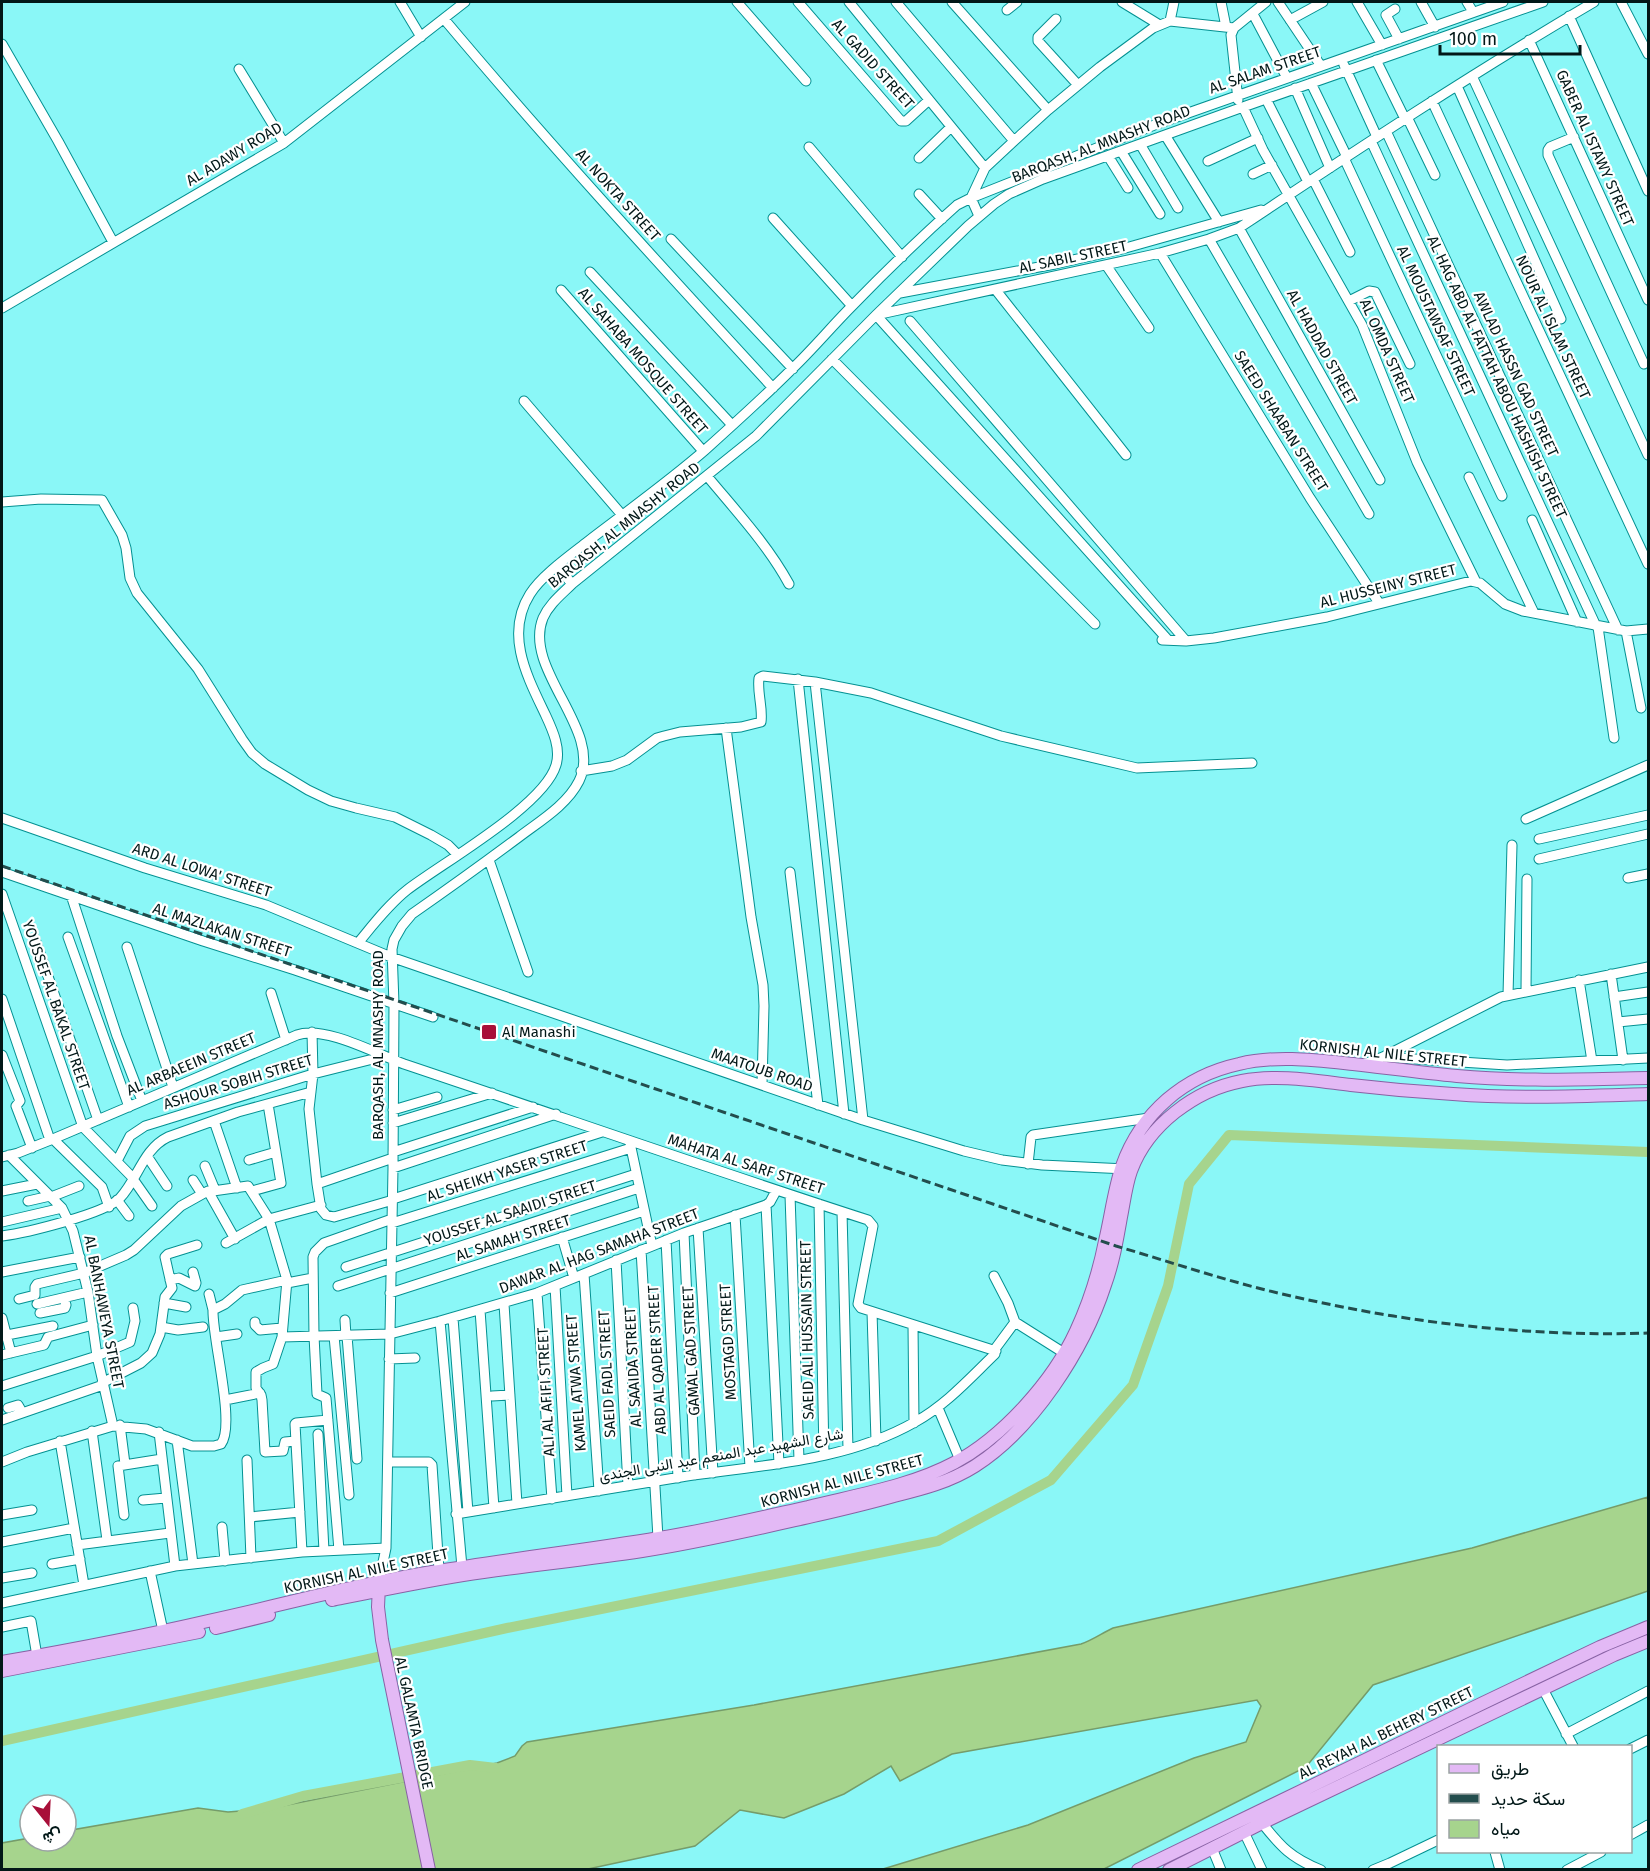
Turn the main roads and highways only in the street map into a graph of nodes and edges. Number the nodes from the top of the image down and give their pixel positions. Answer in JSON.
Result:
{"nodes":[{"id":1,"x":1648,"y":1078,"type":"edge"},
{"id":2,"x":1648,"y":1094,"type":"edge"},
{"id":3,"x":1126,"y":1169,"type":"junction"},
{"id":4,"x":1100,"y":1283,"type":"junction"},
{"id":5,"x":934,"y":1479,"type":"junction"},
{"id":6,"x":642,"y":1546,"type":"junction"},
{"id":7,"x":510,"y":1564,"type":"junction"},
{"id":8,"x":379,"y":1586,"type":"junction"},
{"id":9,"x":1648,"y":1627,"type":"edge"},
{"id":10,"x":1648,"y":1641,"type":"edge"},
{"id":11,"x":2,"y":1662,"type":"edge"},
{"id":12,"x":2,"y":1671,"type":"edge"},
{"id":13,"x":1190,"y":1865,"type":"edge"},
{"id":14,"x":429,"y":1869,"type":"edge"},
{"id":15,"x":1138,"y":1869,"type":"edge"},
{"id":16,"x":1169,"y":1869,"type":"edge"}],
"edges":[{"from":1,"to":3,"type":"main road","name":"KORNISH AL NILE STREET"},
{"from":2,"to":3,"type":"main road","name":"KORNISH AL NILE STREET"},
{"from":3,"to":4,"type":"main road","name":"KORNISH AL NILE STREET"},
{"from":4,"to":5,"type":"main road","name":"KORNISH AL NILE STREET"},
{"from":4,"to":5,"type":"main road","name":"KORNISH AL NILE STREET"},
{"from":5,"to":6,"type":"main road","name":"KORNISH AL NILE STREET"},
{"from":5,"to":6,"type":"main road","name":"KORNISH AL NILE STREET"},
{"from":6,"to":7,"type":"main road","name":"KORNISH AL NILE STREET"},
{"from":7,"to":8,"type":"main road","name":"KORNISH AL NILE STREET"},
{"from":7,"to":8,"type":"main road","name":"KORNISH AL NILE STREET"},
{"from":8,"to":11,"type":"main road","name":"KORNISH AL NILE STREET"},
{"from":8,"to":12,"type":"main road","name":"KORNISH AL NILE STREET"},
{"from":8,"to":14,"type":"main road","name":"AL GALAMTA BRIDGE"},
{"from":9,"to":15,"type":"main road","name":"AL REYAH AL BEHERY STREET"},
{"from":10,"to":13,"type":"main road","name":"AL REYAH AL BEHERY STREET"},
{"from":13,"to":16,"type":"main road","name":"AL REYAH AL BEHERY STREET"}]}
